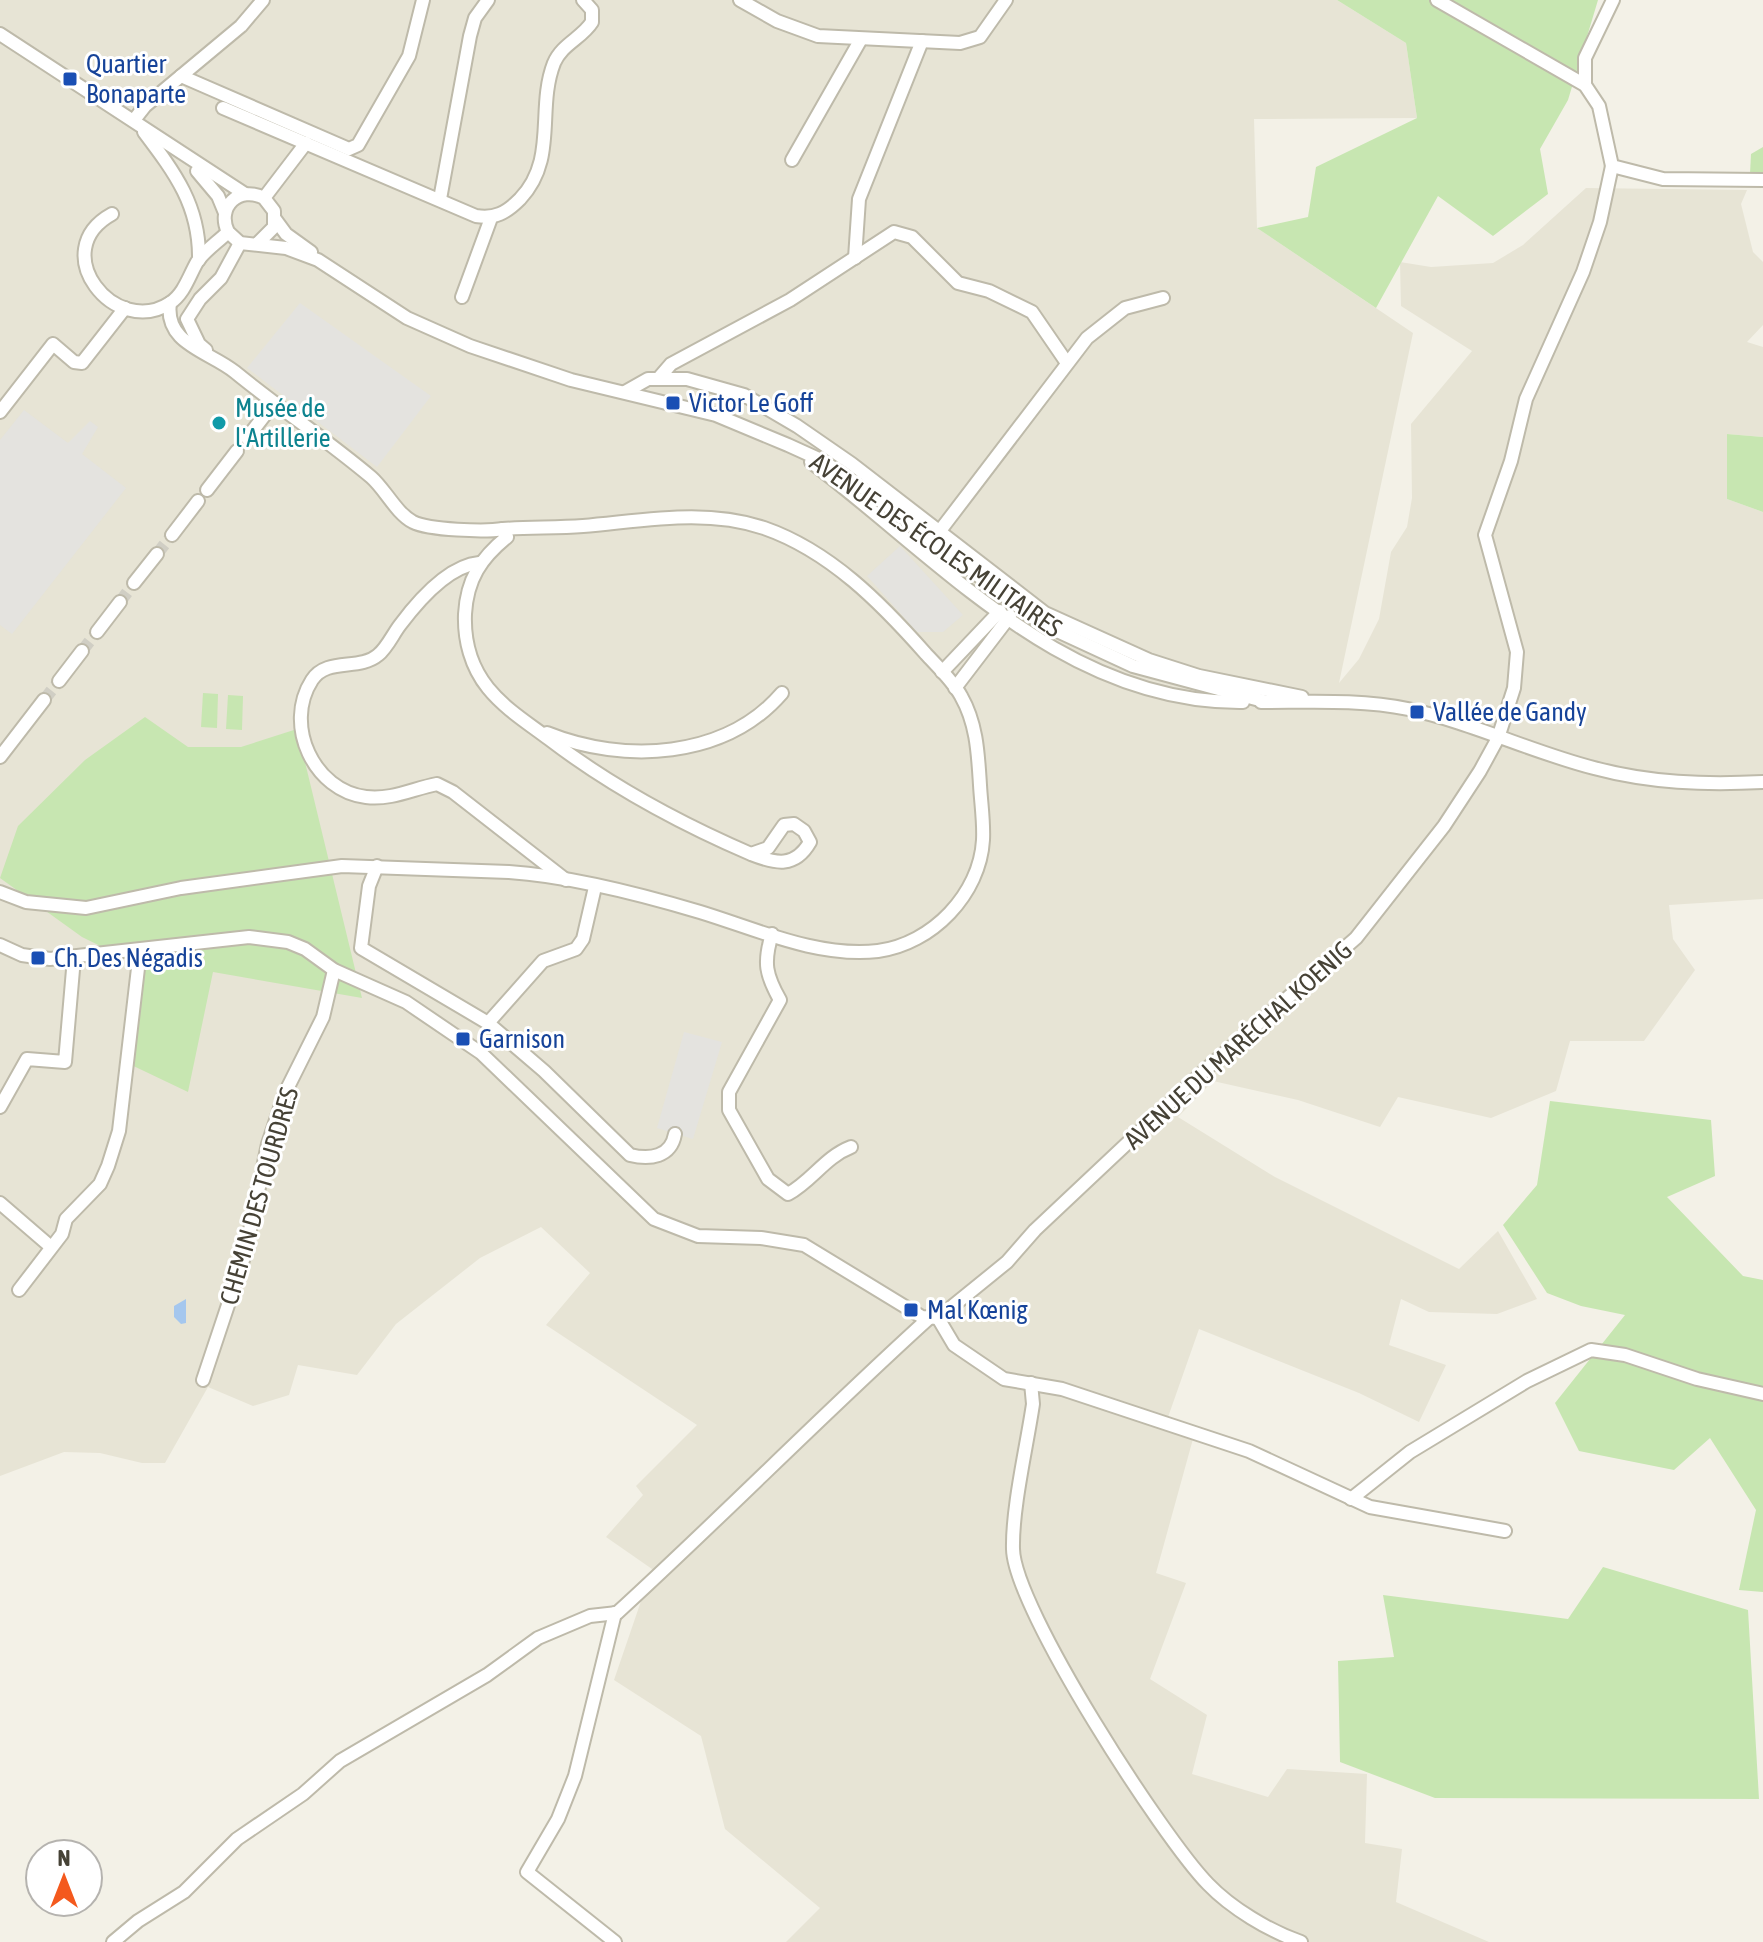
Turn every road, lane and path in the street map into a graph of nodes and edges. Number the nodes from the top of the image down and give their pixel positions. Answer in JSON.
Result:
{"nodes":[{"id":1,"x":263,"y":0,"type":"edge"},
{"id":2,"x":423,"y":0,"type":"edge"},
{"id":3,"x":488,"y":0,"type":"edge"},
{"id":4,"x":583,"y":0,"type":"edge"},
{"id":5,"x":740,"y":0,"type":"edge"},
{"id":6,"x":1006,"y":0,"type":"edge"},
{"id":7,"x":1437,"y":0,"type":"edge"},
{"id":8,"x":1613,"y":0,"type":"edge"},
{"id":9,"x":0,"y":34,"type":"edge"},
{"id":10,"x":861,"y":39,"type":"junction"},
{"id":11,"x":922,"y":41,"type":"junction"},
{"id":12,"x":181,"y":76,"type":"junction"},
{"id":13,"x":1585,"y":85,"type":"junction"},
{"id":14,"x":223,"y":108,"type":"dead end"},
{"id":15,"x":134,"y":120,"type":"junction"},
{"id":16,"x":306,"y":143,"type":"junction"},
{"id":17,"x":175,"y":149,"type":"junction"},
{"id":18,"x":792,"y":160,"type":"dead end"},
{"id":19,"x":1612,"y":166,"type":"junction"},
{"id":20,"x":1763,"y":180,"type":"edge"},
{"id":21,"x":245,"y":194,"type":"junction"},
{"id":22,"x":264,"y":198,"type":"junction"},
{"id":23,"x":440,"y":199,"type":"junction"},
{"id":24,"x":225,"y":213,"type":"junction"},
{"id":25,"x":112,"y":214,"type":"dead end"},
{"id":26,"x":491,"y":218,"type":"junction"},
{"id":27,"x":275,"y":219,"type":"junction"},
{"id":28,"x":228,"y":232,"type":"junction"},
{"id":29,"x":240,"y":243,"type":"junction"},
{"id":30,"x":257,"y":244,"type":"junction"},
{"id":31,"x":855,"y":258,"type":"junction"},
{"id":32,"x":318,"y":260,"type":"junction"},
{"id":33,"x":196,"y":264,"type":"junction"},
{"id":34,"x":216,"y":284,"type":"junction"},
{"id":35,"x":462,"y":297,"type":"dead end"},
{"id":36,"x":1163,"y":298,"type":"dead end"},
{"id":37,"x":170,"y":303,"type":"junction"},
{"id":38,"x":125,"y":308,"type":"junction"},
{"id":39,"x":222,"y":361,"type":"junction"},
{"id":40,"x":1067,"y":363,"type":"junction"},
{"id":41,"x":658,"y":379,"type":"junction"},
{"id":42,"x":625,"y":392,"type":"junction"},
{"id":43,"x":274,"y":403,"type":"junction"},
{"id":44,"x":0,"y":412,"type":"edge"},
{"id":45,"x":247,"y":438,"type":"dead end"},
{"id":46,"x":788,"y":445,"type":"junction"},
{"id":47,"x":237,"y":451,"type":"dead end"},
{"id":48,"x":207,"y":490,"type":"dead end"},
{"id":49,"x":198,"y":501,"type":"dead end"},
{"id":50,"x":503,"y":529,"type":"junction"},
{"id":51,"x":939,"y":532,"type":"junction"},
{"id":52,"x":172,"y":535,"type":"tunnel mouth"},
{"id":53,"x":157,"y":554,"type":"tunnel mouth"},
{"id":54,"x":479,"y":563,"type":"junction"},
{"id":55,"x":134,"y":583,"type":"tunnel mouth"},
{"id":56,"x":120,"y":602,"type":"tunnel mouth"},
{"id":57,"x":1014,"y":605,"type":"junction"},
{"id":58,"x":995,"y":613,"type":"junction"},
{"id":59,"x":1008,"y":621,"type":"junction"},
{"id":60,"x":97,"y":632,"type":"tunnel mouth"},
{"id":61,"x":82,"y":651,"type":"tunnel mouth"},
{"id":62,"x":942,"y":672,"type":"junction"},
{"id":63,"x":59,"y":681,"type":"tunnel mouth"},
{"id":64,"x":955,"y":688,"type":"junction"},
{"id":65,"x":782,"y":693,"type":"dead end"},
{"id":66,"x":44,"y":700,"type":"tunnel mouth"},
{"id":67,"x":1267,"y":702,"type":"junction"},
{"id":68,"x":1324,"y":703,"type":"junction"},
{"id":69,"x":533,"y":727,"type":"junction"},
{"id":70,"x":1498,"y":738,"type":"junction"},
{"id":71,"x":0,"y":757,"type":"edge"},
{"id":72,"x":1763,"y":782,"type":"edge"},
{"id":73,"x":751,"y":854,"type":"dead end"},
{"id":74,"x":377,"y":866,"type":"junction"},
{"id":75,"x":566,"y":880,"type":"junction"},
{"id":76,"x":595,"y":887,"type":"junction"},
{"id":77,"x":0,"y":892,"type":"edge"},
{"id":78,"x":772,"y":934,"type":"junction"},
{"id":79,"x":0,"y":945,"type":"edge"},
{"id":80,"x":140,"y":951,"type":"junction"},
{"id":81,"x":74,"y":958,"type":"junction"},
{"id":82,"x":334,"y":970,"type":"junction"},
{"id":83,"x":488,"y":1023,"type":"junction"},
{"id":84,"x":0,"y":1107,"type":"edge"},
{"id":85,"x":675,"y":1134,"type":"dead end"},
{"id":86,"x":851,"y":1147,"type":"dead end"},
{"id":87,"x":0,"y":1203,"type":"edge"},
{"id":88,"x":51,"y":1247,"type":"junction"},
{"id":89,"x":19,"y":1290,"type":"dead end"},
{"id":90,"x":933,"y":1319,"type":"junction"},
{"id":91,"x":203,"y":1380,"type":"dead end"},
{"id":92,"x":1031,"y":1383,"type":"junction"},
{"id":93,"x":1763,"y":1394,"type":"edge"},
{"id":94,"x":1351,"y":1499,"type":"junction"},
{"id":95,"x":1505,"y":1531,"type":"dead end"},
{"id":96,"x":615,"y":1613,"type":"junction"},
{"id":97,"x":113,"y":1942,"type":"edge"},
{"id":98,"x":615,"y":1942,"type":"edge"},
{"id":99,"x":1301,"y":1942,"type":"edge"}],
"edges":[{"from":1,"to":12,"type":"street"},
{"from":2,"to":12,"type":"street"},
{"from":3,"to":23,"type":"street"},
{"from":4,"to":26,"type":"street"},
{"from":5,"to":10,"type":"street"},
{"from":6,"to":11,"type":"street"},
{"from":7,"to":13,"type":"street"},
{"from":8,"to":13,"type":"street"},
{"from":9,"to":15,"type":"street"},
{"from":10,"to":11,"type":"street"},
{"from":10,"to":18,"type":"street"},
{"from":11,"to":31,"type":"street"},
{"from":12,"to":15,"type":"street"},
{"from":13,"to":19,"type":"street"},
{"from":14,"to":16,"type":"street"},
{"from":15,"to":17,"type":"street"},
{"from":15,"to":33,"type":"street"},
{"from":16,"to":22,"type":"street"},
{"from":16,"to":23,"type":"street"},
{"from":17,"to":21,"type":"street"},
{"from":17,"to":24,"type":"street"},
{"from":19,"to":20,"type":"street"},
{"from":19,"to":70,"type":"street","name":"AVENUE DU MARÉCHAL KOENIG"},
{"from":21,"to":22,"type":"street"},
{"from":21,"to":24,"type":"street"},
{"from":22,"to":27,"type":"street"},
{"from":23,"to":26,"type":"street"},
{"from":24,"to":28,"type":"street"},
{"from":25,"to":38,"type":"street"},
{"from":26,"to":35,"type":"street"},
{"from":27,"to":30,"type":"street"},
{"from":27,"to":32,"type":"street","name":"AVENUE DES ÉCOLES MILITAIRES"},
{"from":28,"to":29,"type":"street"},
{"from":28,"to":33,"type":"street"},
{"from":29,"to":30,"type":"street"},
{"from":29,"to":34,"type":"street"},
{"from":30,"to":32,"type":"street","name":"AVENUE DES ÉCOLES MILITAIRES"},
{"from":31,"to":40,"type":"street"},
{"from":31,"to":41,"type":"street"},
{"from":32,"to":42,"type":"street","name":"AVENUE DES ÉCOLES MILITAIRES"},
{"from":33,"to":34,"type":"street"},
{"from":33,"to":37,"type":"street"},
{"from":34,"to":39,"type":"street"},
{"from":36,"to":40,"type":"street"},
{"from":37,"to":38,"type":"street"},
{"from":37,"to":39,"type":"street"},
{"from":38,"to":44,"type":"street"},
{"from":39,"to":43,"type":"street"},
{"from":40,"to":51,"type":"street"},
{"from":41,"to":42,"type":"street"},
{"from":41,"to":51,"type":"street"},
{"from":42,"to":46,"type":"street","name":"AVENUE DES ÉCOLES MILITAIRES"},
{"from":43,"to":45,"type":"street"},
{"from":43,"to":50,"type":"street"},
{"from":46,"to":57,"type":"street","name":"AVENUE DES ÉCOLES MILITAIRES"},
{"from":46,"to":58,"type":"street","name":"AVENUE DES ÉCOLES MILITAIRES"},
{"from":47,"to":48,"type":"street"},
{"from":49,"to":52,"type":"street"},
{"from":50,"to":54,"type":"street"},
{"from":50,"to":62,"type":"street"},
{"from":51,"to":68,"type":"street"},
{"from":53,"to":55,"type":"street"},
{"from":54,"to":69,"type":"street"},
{"from":54,"to":75,"type":"street"},
{"from":56,"to":60,"type":"street"},
{"from":57,"to":58,"type":"street"},
{"from":57,"to":59,"type":"street"},
{"from":57,"to":67,"type":"street","name":"AVENUE DES ÉCOLES MILITAIRES"},
{"from":58,"to":59,"type":"street","name":"AVENUE DES ÉCOLES MILITAIRES"},
{"from":58,"to":62,"type":"street"},
{"from":59,"to":64,"type":"street"},
{"from":59,"to":67,"type":"street","name":"AVENUE DES ÉCOLES MILITAIRES"},
{"from":61,"to":63,"type":"street"},
{"from":62,"to":64,"type":"street"},
{"from":64,"to":78,"type":"street"},
{"from":65,"to":69,"type":"street"},
{"from":66,"to":71,"type":"street"},
{"from":67,"to":68,"type":"street","name":"AVENUE DES ÉCOLES MILITAIRES"},
{"from":68,"to":70,"type":"street","name":"AVENUE DES ÉCOLES MILITAIRES"},
{"from":69,"to":73,"type":"street"},
{"from":70,"to":72,"type":"street","name":"AVENUE DES ÉCOLES MILITAIRES"},
{"from":70,"to":90,"type":"street","name":"AVENUE DU MARÉCHAL KOENIG"},
{"from":74,"to":75,"type":"street"},
{"from":74,"to":77,"type":"street"},
{"from":74,"to":83,"type":"street"},
{"from":75,"to":76,"type":"street"},
{"from":76,"to":78,"type":"street"},
{"from":76,"to":83,"type":"street"},
{"from":78,"to":86,"type":"street"},
{"from":79,"to":81,"type":"street"},
{"from":80,"to":81,"type":"street"},
{"from":80,"to":82,"type":"street"},
{"from":80,"to":88,"type":"street"},
{"from":81,"to":84,"type":"street"},
{"from":82,"to":90,"type":"street"},
{"from":82,"to":91,"type":"street","name":"CHEMIN DES TOURDRES"},
{"from":83,"to":85,"type":"street"},
{"from":87,"to":88,"type":"street"},
{"from":88,"to":89,"type":"street"},
{"from":90,"to":92,"type":"street"},
{"from":90,"to":96,"type":"street","name":"AVENUE DU MARÉCHAL KOENIG"},
{"from":92,"to":94,"type":"street"},
{"from":92,"to":99,"type":"street"},
{"from":93,"to":94,"type":"street"},
{"from":94,"to":95,"type":"street"},
{"from":96,"to":97,"type":"street"},
{"from":96,"to":98,"type":"street"}]}
